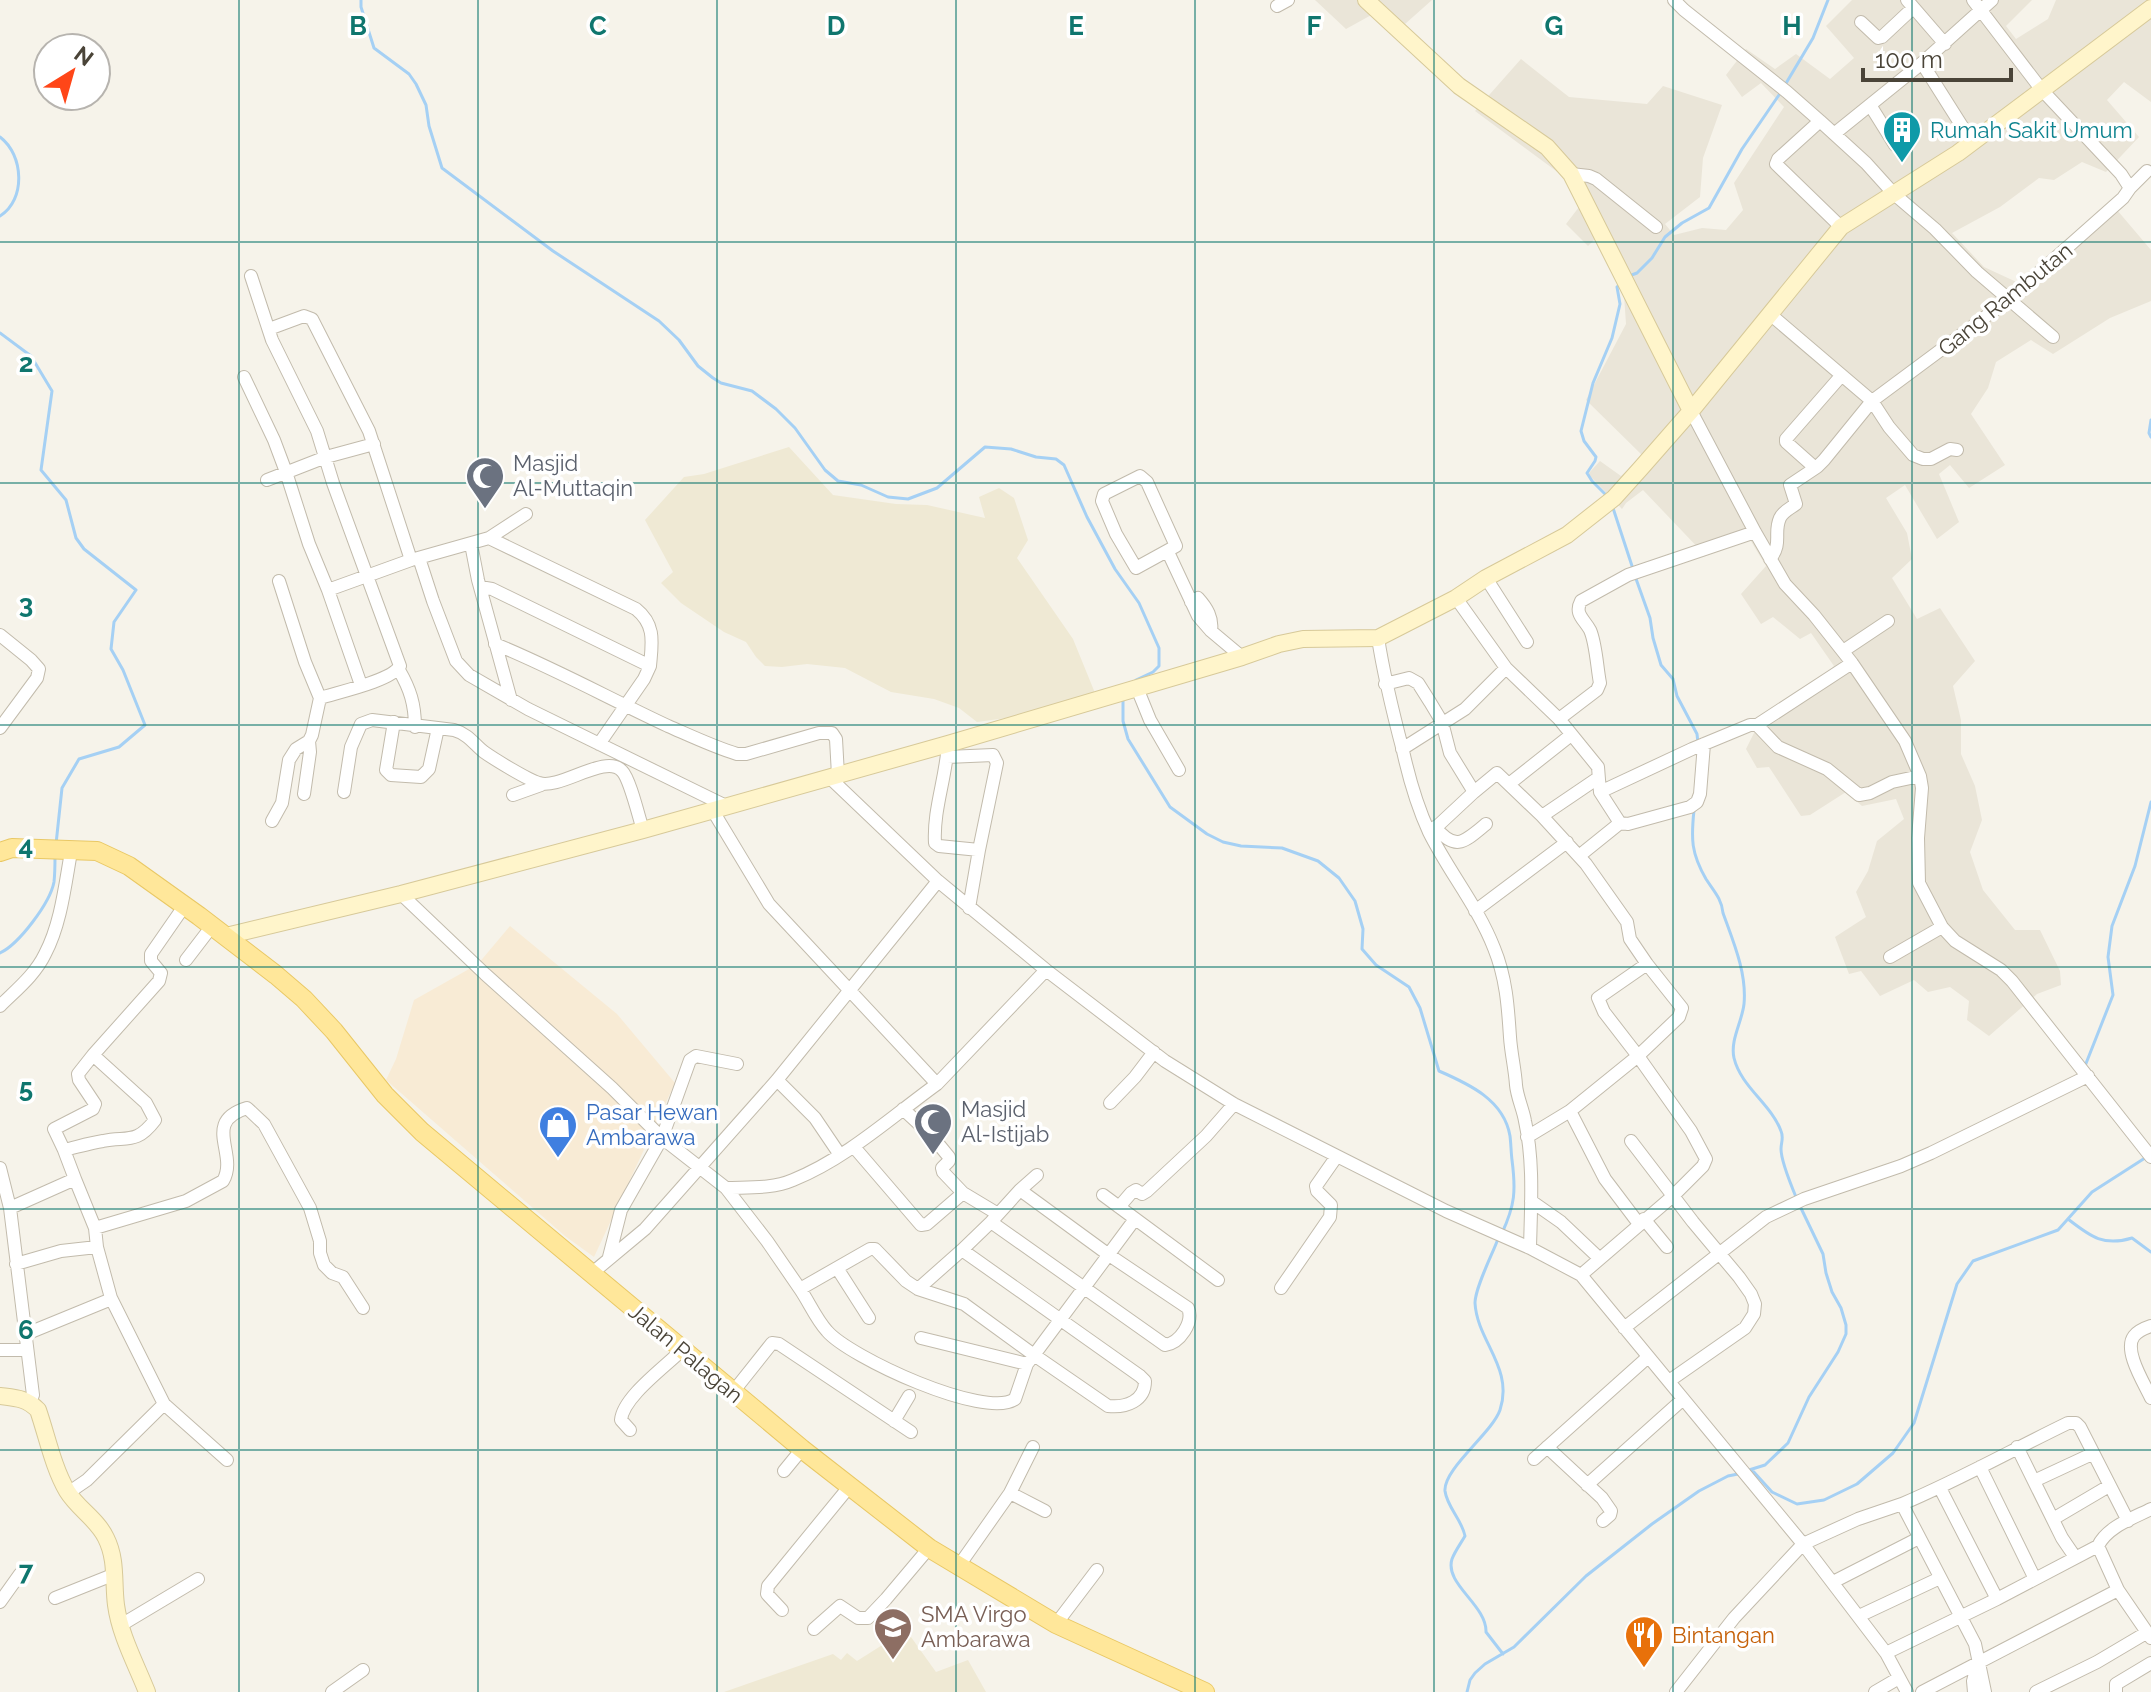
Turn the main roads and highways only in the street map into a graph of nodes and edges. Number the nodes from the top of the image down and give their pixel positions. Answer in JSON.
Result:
{"nodes":[{"id":1,"x":0,"y":852,"type":"edge"},
{"id":2,"x":1205,"y":1692,"type":"edge"}],
"edges":[{"from":1,"to":2,"type":"main road","name":"Jalan Palagan"}]}
